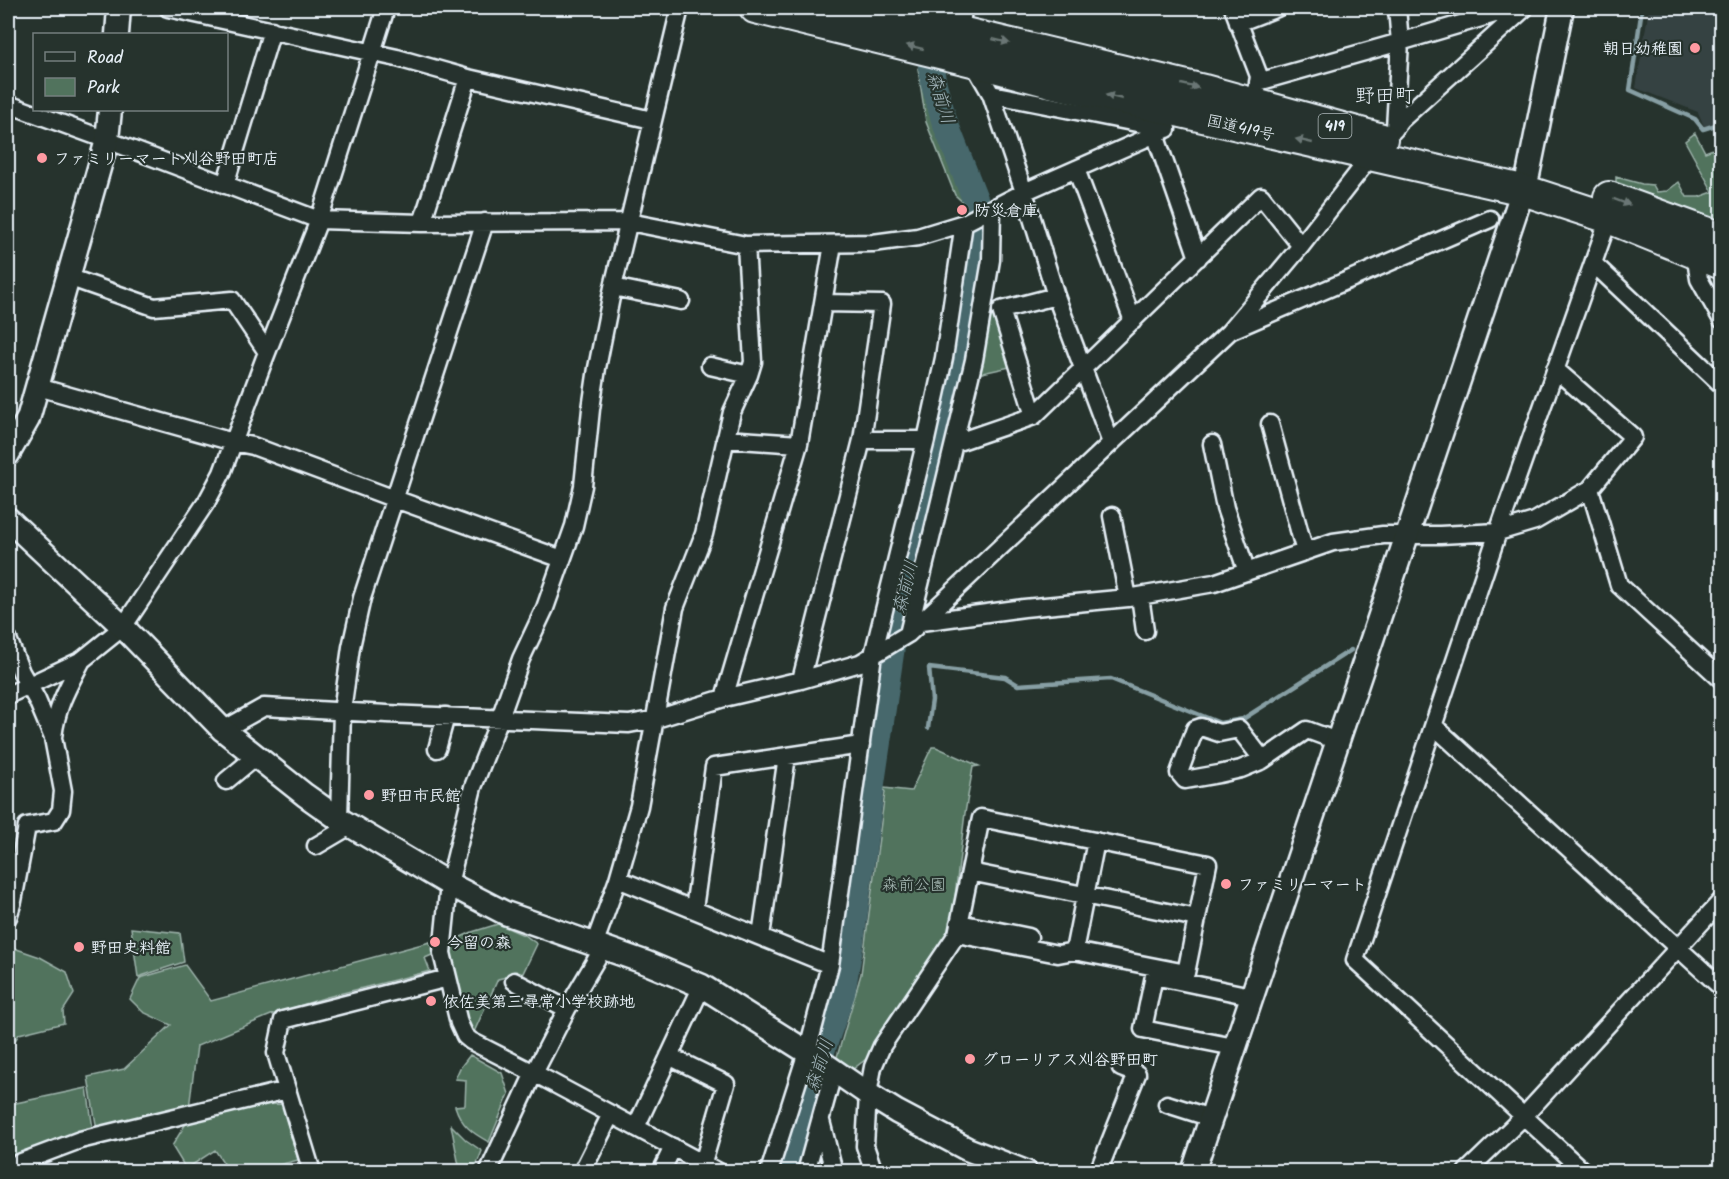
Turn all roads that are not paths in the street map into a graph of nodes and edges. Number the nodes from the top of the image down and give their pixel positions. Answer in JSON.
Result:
{"nodes":[{"id":1,"x":119,"y":8,"type":"edge"},
{"id":2,"x":168,"y":8,"type":"edge"},
{"id":3,"x":386,"y":8,"type":"edge"},
{"id":4,"x":680,"y":8,"type":"edge"},
{"id":5,"x":755,"y":8,"type":"edge"},
{"id":6,"x":847,"y":8,"type":"edge"},
{"id":7,"x":1277,"y":8,"type":"edge"},
{"id":8,"x":1397,"y":8,"type":"edge"},
{"id":9,"x":1515,"y":8,"type":"edge"},
{"id":10,"x":1525,"y":8,"type":"edge"},
{"id":11,"x":1562,"y":8,"type":"edge"},
{"id":12,"x":1236,"y":15,"type":"edge"},
{"id":13,"x":272,"y":30,"type":"junction"},
{"id":14,"x":117,"y":33,"type":"edge"},
{"id":15,"x":952,"y":33,"type":"edge"},
{"id":16,"x":1400,"y":42,"type":"junction"},
{"id":17,"x":371,"y":53,"type":"junction"},
{"id":18,"x":468,"y":78,"type":"junction"},
{"id":19,"x":1256,"y":93,"type":"junction"},
{"id":20,"x":991,"y":94,"type":"junction"},
{"id":21,"x":8,"y":104,"type":"edge"},
{"id":22,"x":110,"y":111,"type":"edge"},
{"id":23,"x":652,"y":120,"type":"junction"},
{"id":24,"x":1155,"y":134,"type":"junction"},
{"id":25,"x":107,"y":140,"type":"junction"},
{"id":26,"x":1384,"y":141,"type":"junction"},
{"id":27,"x":1076,"y":169,"type":"junction"},
{"id":28,"x":1526,"y":183,"type":"junction"},
{"id":29,"x":225,"y":184,"type":"junction"},
{"id":30,"x":1024,"y":192,"type":"junction"},
{"id":31,"x":992,"y":208,"type":"junction"},
{"id":32,"x":1610,"y":218,"type":"junction"},
{"id":33,"x":1490,"y":219,"type":"dead end"},
{"id":34,"x":319,"y":220,"type":"junction"},
{"id":35,"x":485,"y":222,"type":"junction"},
{"id":36,"x":629,"y":222,"type":"junction"},
{"id":37,"x":422,"y":223,"type":"junction"},
{"id":38,"x":964,"y":223,"type":"junction"},
{"id":39,"x":1722,"y":238,"type":"edge"},
{"id":40,"x":833,"y":244,"type":"junction"},
{"id":41,"x":746,"y":245,"type":"junction"},
{"id":42,"x":1301,"y":246,"type":"junction"},
{"id":43,"x":1198,"y":258,"type":"junction"},
{"id":44,"x":1708,"y":259,"type":"edge"},
{"id":45,"x":1594,"y":264,"type":"junction"},
{"id":46,"x":68,"y":277,"type":"junction"},
{"id":47,"x":613,"y":287,"type":"junction"},
{"id":48,"x":1056,"y":296,"type":"junction"},
{"id":49,"x":681,"y":301,"type":"dead end"},
{"id":50,"x":823,"y":303,"type":"junction"},
{"id":51,"x":1722,"y":320,"type":"edge"},
{"id":52,"x":1133,"y":321,"type":"junction"},
{"id":53,"x":1229,"y":332,"type":"junction"},
{"id":54,"x":267,"y":352,"type":"junction"},
{"id":55,"x":710,"y":366,"type":"dead end"},
{"id":56,"x":1555,"y":369,"type":"junction"},
{"id":57,"x":1083,"y":370,"type":"junction"},
{"id":58,"x":749,"y":375,"type":"junction"},
{"id":59,"x":1722,"y":384,"type":"edge"},
{"id":60,"x":38,"y":387,"type":"junction"},
{"id":61,"x":1034,"y":416,"type":"junction"},
{"id":62,"x":1270,"y":424,"type":"dead end"},
{"id":63,"x":725,"y":439,"type":"junction"},
{"id":64,"x":862,"y":440,"type":"junction"},
{"id":65,"x":926,"y":440,"type":"junction"},
{"id":66,"x":234,"y":442,"type":"junction"},
{"id":67,"x":955,"y":442,"type":"junction"},
{"id":68,"x":1111,"y":443,"type":"junction"},
{"id":69,"x":800,"y":444,"type":"junction"},
{"id":70,"x":1212,"y":444,"type":"dead end"},
{"id":71,"x":10,"y":445,"type":"edge"},
{"id":72,"x":1590,"y":489,"type":"junction"},
{"id":73,"x":395,"y":499,"type":"junction"},
{"id":74,"x":1112,"y":516,"type":"dead end"},
{"id":75,"x":8,"y":519,"type":"edge"},
{"id":76,"x":1498,"y":532,"type":"junction"},
{"id":77,"x":1407,"y":535,"type":"junction"},
{"id":78,"x":1305,"y":552,"type":"junction"},
{"id":79,"x":562,"y":559,"type":"junction"},
{"id":80,"x":1247,"y":572,"type":"junction"},
{"id":81,"x":1134,"y":597,"type":"junction"},
{"id":82,"x":921,"y":622,"type":"junction"},
{"id":83,"x":123,"y":627,"type":"junction"},
{"id":84,"x":1144,"y":631,"type":"dead end"},
{"id":85,"x":908,"y":634,"type":"junction"},
{"id":86,"x":8,"y":639,"type":"edge"},
{"id":87,"x":873,"y":655,"type":"junction"},
{"id":88,"x":82,"y":660,"type":"junction"},
{"id":89,"x":1722,"y":680,"type":"edge"},
{"id":90,"x":801,"y":681,"type":"junction"},
{"id":91,"x":28,"y":684,"type":"junction"},
{"id":92,"x":8,"y":694,"type":"edge"},
{"id":93,"x":724,"y":698,"type":"junction"},
{"id":94,"x":342,"y":711,"type":"junction"},
{"id":95,"x":446,"y":716,"type":"junction"},
{"id":96,"x":500,"y":718,"type":"junction"},
{"id":97,"x":656,"y":719,"type":"junction"},
{"id":98,"x":1434,"y":726,"type":"junction"},
{"id":99,"x":223,"y":730,"type":"junction"},
{"id":100,"x":53,"y":738,"type":"junction"},
{"id":101,"x":1337,"y":741,"type":"junction"},
{"id":102,"x":861,"y":745,"type":"junction"},
{"id":103,"x":437,"y":749,"type":"dead end"},
{"id":104,"x":787,"y":756,"type":"junction"},
{"id":105,"x":255,"y":757,"type":"junction"},
{"id":106,"x":1263,"y":760,"type":"junction"},
{"id":107,"x":226,"y":782,"type":"dead end"},
{"id":108,"x":345,"y":822,"type":"junction"},
{"id":109,"x":1096,"y":841,"type":"junction"},
{"id":110,"x":315,"y":846,"type":"dead end"},
{"id":111,"x":970,"y":872,"type":"junction"},
{"id":112,"x":618,"y":879,"type":"junction"},
{"id":113,"x":448,"y":884,"type":"junction"},
{"id":114,"x":1085,"y":896,"type":"junction"},
{"id":115,"x":1722,"y":900,"type":"edge"},
{"id":116,"x":694,"y":909,"type":"junction"},
{"id":117,"x":8,"y":917,"type":"edge"},
{"id":118,"x":1197,"y":918,"type":"junction"},
{"id":119,"x":958,"y":929,"type":"junction"},
{"id":120,"x":761,"y":936,"type":"junction"},
{"id":121,"x":598,"y":946,"type":"junction"},
{"id":122,"x":1075,"y":948,"type":"junction"},
{"id":123,"x":1677,"y":948,"type":"junction"},
{"id":124,"x":830,"y":965,"type":"junction"},
{"id":125,"x":448,"y":978,"type":"junction"},
{"id":126,"x":514,"y":981,"type":"dead end"},
{"id":127,"x":702,"y":986,"type":"junction"},
{"id":128,"x":1722,"y":988,"type":"edge"},
{"id":129,"x":1251,"y":996,"type":"junction"},
{"id":130,"x":567,"y":1009,"type":"junction"},
{"id":131,"x":1234,"y":1047,"type":"junction"},
{"id":132,"x":807,"y":1052,"type":"junction"},
{"id":133,"x":669,"y":1056,"type":"junction"},
{"id":134,"x":1121,"y":1068,"type":"dead end"},
{"id":135,"x":834,"y":1070,"type":"junction"},
{"id":136,"x":534,"y":1073,"type":"junction"},
{"id":137,"x":286,"y":1090,"type":"junction"},
{"id":138,"x":868,"y":1094,"type":"junction"},
{"id":139,"x":1167,"y":1104,"type":"dead end"},
{"id":140,"x":611,"y":1114,"type":"junction"},
{"id":141,"x":1524,"y":1116,"type":"junction"},
{"id":142,"x":1211,"y":1118,"type":"junction"},
{"id":143,"x":821,"y":1120,"type":"junction"},
{"id":144,"x":636,"y":1127,"type":"junction"},
{"id":145,"x":673,"y":1147,"type":"junction"},
{"id":146,"x":703,"y":1163,"type":"junction"},
{"id":147,"x":10,"y":1169,"type":"edge"},
{"id":148,"x":312,"y":1172,"type":"edge"},
{"id":149,"x":488,"y":1172,"type":"edge"},
{"id":150,"x":582,"y":1172,"type":"edge"},
{"id":151,"x":661,"y":1172,"type":"edge"},
{"id":152,"x":719,"y":1172,"type":"edge"},
{"id":153,"x":769,"y":1172,"type":"edge"},
{"id":154,"x":806,"y":1172,"type":"edge"},
{"id":155,"x":834,"y":1172,"type":"edge"},
{"id":156,"x":873,"y":1172,"type":"edge"},
{"id":157,"x":1026,"y":1172,"type":"edge"},
{"id":158,"x":1098,"y":1172,"type":"edge"},
{"id":159,"x":1193,"y":1172,"type":"edge"},
{"id":160,"x":1466,"y":1172,"type":"edge"},
{"id":161,"x":1584,"y":1172,"type":"edge"}],
"edges":[{"from":1,"to":14,"type":"street"},
{"from":2,"to":13,"type":"street"},
{"from":3,"to":17,"type":"street"},
{"from":4,"to":23,"type":"street"},
{"from":15,"to":5,"type":"highway","name":"国道419号","number":"419","one_way":true},
{"from":6,"to":15,"type":"highway","name":"国道419号","number":"419"},
{"from":7,"to":12,"type":"street"},
{"from":8,"to":16,"type":"street"},
{"from":9,"to":16,"type":"street"},
{"from":10,"to":26,"type":"street"},
{"from":11,"to":28,"type":"street"},
{"from":12,"to":19,"type":"street"},
{"from":13,"to":17,"type":"street"},
{"from":13,"to":29,"type":"street"},
{"from":15,"to":19,"type":"highway","name":"国道419号","number":"419","one_way":true},
{"from":15,"to":20,"type":"street"},
{"from":26,"to":15,"type":"highway","name":"国道419号","number":"419","one_way":true},
{"from":16,"to":19,"type":"street"},
{"from":16,"to":26,"type":"street"},
{"from":17,"to":18,"type":"street"},
{"from":17,"to":34,"type":"street"},
{"from":18,"to":23,"type":"street"},
{"from":18,"to":37,"type":"street"},
{"from":19,"to":26,"type":"highway","name":"国道419号","number":"419"},
{"from":20,"to":24,"type":"street"},
{"from":20,"to":30,"type":"street"},
{"from":21,"to":25,"type":"street"},
{"from":22,"to":25,"type":"street"},
{"from":23,"to":36,"type":"street"},
{"from":24,"to":27,"type":"street"},
{"from":24,"to":43,"type":"street"},
{"from":25,"to":29,"type":"street"},
{"from":25,"to":46,"type":"street"},
{"from":26,"to":28,"type":"highway","name":"国道419号","number":"419"},
{"from":26,"to":42,"type":"street"},
{"from":27,"to":30,"type":"street"},
{"from":27,"to":52,"type":"street"},
{"from":28,"to":32,"type":"highway","name":"国道419号","number":"419"},
{"from":28,"to":39,"type":"highway","name":"国道419号","number":"419","one_way":true},
{"from":28,"to":77,"type":"street"},
{"from":29,"to":34,"type":"street"},
{"from":30,"to":31,"type":"street"},
{"from":30,"to":48,"type":"street"},
{"from":31,"to":38,"type":"street"},
{"from":31,"to":67,"type":"street"},
{"from":32,"to":44,"type":"highway","name":"国道419号","number":"419"},
{"from":32,"to":45,"type":"street"},
{"from":33,"to":53,"type":"street"},
{"from":34,"to":37,"type":"street"},
{"from":34,"to":54,"type":"street"},
{"from":35,"to":36,"type":"street"},
{"from":35,"to":37,"type":"street"},
{"from":35,"to":73,"type":"street"},
{"from":36,"to":41,"type":"street"},
{"from":36,"to":47,"type":"street"},
{"from":38,"to":40,"type":"street"},
{"from":38,"to":65,"type":"street"},
{"from":40,"to":41,"type":"street"},
{"from":40,"to":50,"type":"street"},
{"from":41,"to":58,"type":"street"},
{"from":42,"to":43,"type":"street"},
{"from":42,"to":53,"type":"street"},
{"from":43,"to":52,"type":"street"},
{"from":44,"to":51,"type":"street"},
{"from":45,"to":56,"type":"street"},
{"from":45,"to":59,"type":"street"},
{"from":46,"to":54,"type":"street"},
{"from":46,"to":60,"type":"street"},
{"from":47,"to":49,"type":"street"},
{"from":47,"to":79,"type":"street"},
{"from":48,"to":57,"type":"street"},
{"from":48,"to":61,"type":"street"},
{"from":50,"to":64,"type":"street"},
{"from":50,"to":69,"type":"street"},
{"from":52,"to":57,"type":"street"},
{"from":53,"to":68,"type":"street"},
{"from":54,"to":66,"type":"street"},
{"from":55,"to":58,"type":"street"},
{"from":56,"to":72,"type":"street"},
{"from":56,"to":76,"type":"street"},
{"from":57,"to":61,"type":"street"},
{"from":57,"to":68,"type":"street"},
{"from":58,"to":63,"type":"street"},
{"from":60,"to":66,"type":"street"},
{"from":60,"to":71,"type":"street"},
{"from":61,"to":67,"type":"street"},
{"from":62,"to":78,"type":"street"},
{"from":63,"to":69,"type":"street"},
{"from":63,"to":97,"type":"street"},
{"from":64,"to":65,"type":"street"},
{"from":64,"to":90,"type":"street"},
{"from":65,"to":87,"type":"street"},
{"from":66,"to":73,"type":"street"},
{"from":66,"to":83,"type":"street"},
{"from":67,"to":85,"type":"street"},
{"from":68,"to":82,"type":"street"},
{"from":69,"to":93,"type":"street"},
{"from":70,"to":80,"type":"street"},
{"from":72,"to":76,"type":"street"},
{"from":72,"to":89,"type":"street"},
{"from":73,"to":79,"type":"street"},
{"from":73,"to":94,"type":"street"},
{"from":74,"to":81,"type":"street"},
{"from":75,"to":83,"type":"street"},
{"from":76,"to":77,"type":"street"},
{"from":76,"to":98,"type":"street"},
{"from":77,"to":78,"type":"street"},
{"from":77,"to":101,"type":"street"},
{"from":78,"to":80,"type":"street"},
{"from":79,"to":96,"type":"street"},
{"from":80,"to":81,"type":"street"},
{"from":81,"to":82,"type":"street"},
{"from":81,"to":84,"type":"street"},
{"from":82,"to":85,"type":"street"},
{"from":83,"to":88,"type":"street"},
{"from":83,"to":99,"type":"street"},
{"from":85,"to":87,"type":"street"},
{"from":86,"to":91,"type":"street"},
{"from":87,"to":90,"type":"street"},
{"from":87,"to":102,"type":"street"},
{"from":88,"to":91,"type":"street"},
{"from":88,"to":100,"type":"street"},
{"from":90,"to":93,"type":"street"},
{"from":91,"to":92,"type":"street"},
{"from":91,"to":100,"type":"street"},
{"from":93,"to":97,"type":"street"},
{"from":94,"to":95,"type":"street"},
{"from":94,"to":99,"type":"street"},
{"from":94,"to":108,"type":"street"},
{"from":95,"to":96,"type":"street"},
{"from":95,"to":103,"type":"street"},
{"from":96,"to":97,"type":"street"},
{"from":96,"to":113,"type":"street"},
{"from":97,"to":112,"type":"street"},
{"from":98,"to":123,"type":"street"},
{"from":98,"to":141,"type":"street"},
{"from":99,"to":105,"type":"street"},
{"from":100,"to":117,"type":"street"},
{"from":101,"to":106,"type":"street"},
{"from":101,"to":129,"type":"street"},
{"from":102,"to":104,"type":"street"},
{"from":102,"to":124,"type":"street"},
{"from":104,"to":116,"type":"street"},
{"from":104,"to":120,"type":"street"},
{"from":105,"to":107,"type":"street"},
{"from":105,"to":108,"type":"street"},
{"from":106,"to":106,"type":"street"},
{"from":108,"to":110,"type":"street"},
{"from":108,"to":113,"type":"street"},
{"from":109,"to":111,"type":"street"},
{"from":109,"to":114,"type":"street"},
{"from":109,"to":118,"type":"street"},
{"from":111,"to":114,"type":"street"},
{"from":111,"to":119,"type":"street"},
{"from":112,"to":116,"type":"street"},
{"from":112,"to":121,"type":"street"},
{"from":113,"to":121,"type":"street"},
{"from":113,"to":125,"type":"street"},
{"from":114,"to":118,"type":"street"},
{"from":114,"to":122,"type":"street"},
{"from":115,"to":123,"type":"street"},
{"from":116,"to":120,"type":"street"},
{"from":118,"to":122,"type":"street"},
{"from":119,"to":122,"type":"street"},
{"from":119,"to":138,"type":"street"},
{"from":120,"to":124,"type":"street"},
{"from":121,"to":127,"type":"street"},
{"from":121,"to":130,"type":"street"},
{"from":123,"to":128,"type":"street"},
{"from":123,"to":141,"type":"street"},
{"from":124,"to":132,"type":"street"},
{"from":125,"to":136,"type":"street"},
{"from":125,"to":137,"type":"street"},
{"from":126,"to":130,"type":"street"},
{"from":127,"to":132,"type":"street"},
{"from":127,"to":133,"type":"street"},
{"from":129,"to":131,"type":"street"},
{"from":129,"to":131,"type":"street"},
{"from":130,"to":136,"type":"street"},
{"from":131,"to":142,"type":"street"},
{"from":132,"to":135,"type":"street"},
{"from":132,"to":153,"type":"street"},
{"from":133,"to":144,"type":"street"},
{"from":133,"to":146,"type":"street"},
{"from":134,"to":158,"type":"street"},
{"from":135,"to":138,"type":"street"},
{"from":135,"to":143,"type":"street"},
{"from":136,"to":140,"type":"street"},
{"from":136,"to":149,"type":"street"},
{"from":137,"to":147,"type":"street"},
{"from":137,"to":148,"type":"street"},
{"from":138,"to":156,"type":"street"},
{"from":138,"to":157,"type":"street"},
{"from":139,"to":142,"type":"street"},
{"from":140,"to":144,"type":"street"},
{"from":140,"to":150,"type":"street"},
{"from":141,"to":160,"type":"street"},
{"from":141,"to":161,"type":"street"},
{"from":142,"to":159,"type":"street"},
{"from":143,"to":154,"type":"street"},
{"from":143,"to":155,"type":"street"},
{"from":144,"to":145,"type":"street"},
{"from":145,"to":146,"type":"street"},
{"from":145,"to":151,"type":"street"},
{"from":146,"to":152,"type":"street"}]}
